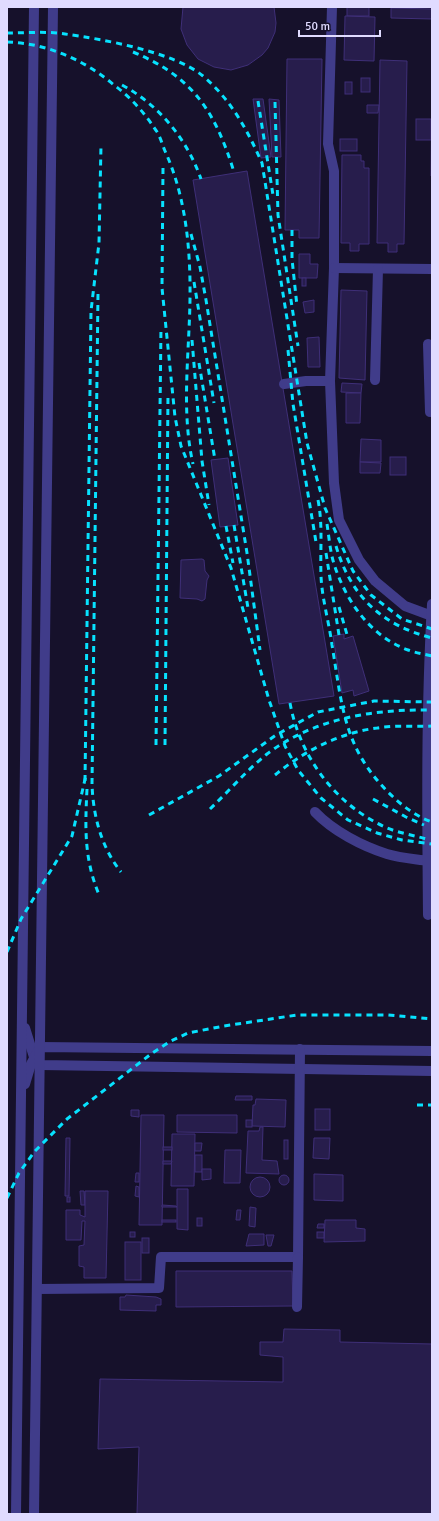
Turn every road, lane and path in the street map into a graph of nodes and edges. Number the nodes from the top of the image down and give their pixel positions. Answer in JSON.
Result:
{"nodes":[{"id":1,"x":34,"y":7,"type":"edge"},
{"id":2,"x":53,"y":7,"type":"edge"},
{"id":3,"x":332,"y":7,"type":"edge"},
{"id":4,"x":334,"y":268,"type":"junction"},
{"id":5,"x":378,"y":269,"type":"junction"},
{"id":6,"x":432,"y":269,"type":"edge"},
{"id":7,"x":428,"y":344,"type":"dead end"},
{"id":8,"x":330,"y":380,"type":"junction"},
{"id":9,"x":374,"y":380,"type":"dead end"},
{"id":10,"x":284,"y":384,"type":"dead end"},
{"id":11,"x":431,"y":386,"type":"edge"},
{"id":12,"x":430,"y":412,"type":"dead end"},
{"id":13,"x":432,"y":604,"type":"edge"},
{"id":14,"x":432,"y":616,"type":"edge"},
{"id":15,"x":429,"y":810,"type":"edge"},
{"id":16,"x":314,"y":812,"type":"dead end"},
{"id":17,"x":428,"y":861,"type":"junction"},
{"id":18,"x":428,"y":915,"type":"dead end"},
{"id":19,"x":22,"y":1010,"type":"junction"},
{"id":20,"x":40,"y":1047,"type":"junction"},
{"id":21,"x":300,"y":1049,"type":"junction"},
{"id":22,"x":432,"y":1051,"type":"edge"},
{"id":23,"x":37,"y":1062,"type":"junction"},
{"id":24,"x":300,"y":1069,"type":"junction"},
{"id":25,"x":432,"y":1071,"type":"edge"},
{"id":26,"x":21,"y":1112,"type":"junction"},
{"id":27,"x":298,"y":1258,"type":"junction"},
{"id":28,"x":37,"y":1289,"type":"junction"},
{"id":29,"x":297,"y":1307,"type":"dead end"},
{"id":30,"x":16,"y":1514,"type":"edge"},
{"id":31,"x":34,"y":1514,"type":"edge"}],
"edges":[{"from":1,"to":19,"type":"lane"},
{"from":2,"to":20,"type":"lane"},
{"from":3,"to":4,"type":"lane"},
{"from":4,"to":5,"type":"lane"},
{"from":4,"to":8,"type":"lane"},
{"from":5,"to":6,"type":"lane"},
{"from":5,"to":9,"type":"lane"},
{"from":7,"to":11,"type":"lane"},
{"from":8,"to":10,"type":"lane"},
{"from":8,"to":14,"type":"lane"},
{"from":11,"to":12,"type":"lane"},
{"from":13,"to":14,"type":"lane"},
{"from":14,"to":15,"type":"lane"},
{"from":15,"to":17,"type":"lane"},
{"from":16,"to":17,"type":"lane"},
{"from":17,"to":18,"type":"lane"},
{"from":19,"to":23,"type":"lane"},
{"from":19,"to":26,"type":"lane"},
{"from":20,"to":21,"type":"lane"},
{"from":20,"to":23,"type":"lane"},
{"from":21,"to":22,"type":"lane"},
{"from":21,"to":24,"type":"lane"},
{"from":23,"to":24,"type":"lane"},
{"from":23,"to":26,"type":"lane"},
{"from":23,"to":28,"type":"lane"},
{"from":24,"to":25,"type":"lane"},
{"from":24,"to":27,"type":"lane"},
{"from":26,"to":30,"type":"lane"},
{"from":27,"to":28,"type":"lane"},
{"from":27,"to":29,"type":"lane"},
{"from":28,"to":31,"type":"lane"}]}
